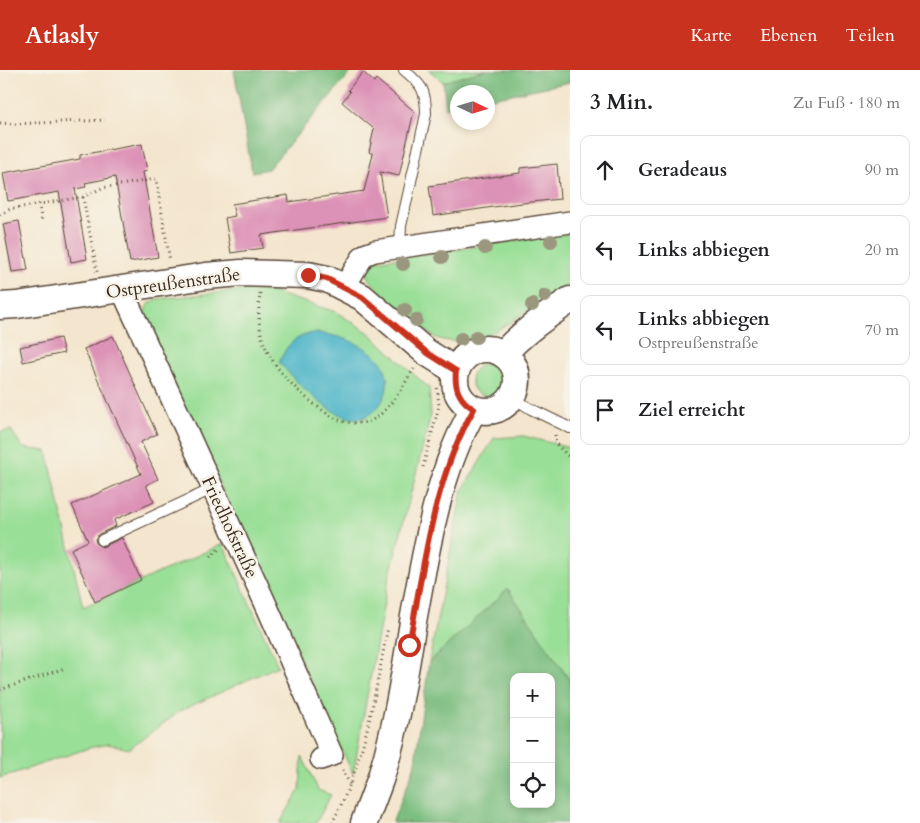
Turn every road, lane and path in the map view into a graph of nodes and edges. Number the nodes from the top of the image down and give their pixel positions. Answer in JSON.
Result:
{"nodes":[{"id":1,"x":404,"y":70,"type":"edge"},
{"id":2,"x":105,"y":120,"type":"dead end"},
{"id":3,"x":0,"y":124,"type":"edge"},
{"id":4,"x":83,"y":197,"type":"junction"},
{"id":5,"x":39,"y":204,"type":"junction"},
{"id":6,"x":0,"y":215,"type":"edge"},
{"id":7,"x":570,"y":222,"type":"edge"},
{"id":8,"x":42,"y":223,"type":"dead end"},
{"id":9,"x":400,"y":246,"type":"junction"},
{"id":10,"x":261,"y":273,"type":"junction"},
{"id":11,"x":173,"y":281,"type":"junction"},
{"id":12,"x":344,"y":287,"type":"junction"},
{"id":13,"x":111,"y":291,"type":"junction"},
{"id":14,"x":570,"y":300,"type":"edge"},
{"id":15,"x":0,"y":306,"type":"edge"},
{"id":16,"x":426,"y":352,"type":"junction"},
{"id":17,"x":503,"y":354,"type":"junction"},
{"id":18,"x":456,"y":371,"type":"junction"},
{"id":19,"x":512,"y":397,"type":"junction"},
{"id":20,"x":474,"y":409,"type":"junction"},
{"id":21,"x":553,"y":420,"type":"junction"},
{"id":22,"x":570,"y":428,"type":"edge"},
{"id":23,"x":570,"y":458,"type":"edge"},
{"id":24,"x":212,"y":489,"type":"junction"},
{"id":25,"x":102,"y":540,"type":"dead end"},
{"id":26,"x":65,"y":668,"type":"dead end"},
{"id":27,"x":0,"y":690,"type":"edge"},
{"id":28,"x":321,"y":759,"type":"dead end"},
{"id":29,"x":364,"y":823,"type":"edge"}],
"edges":[{"from":1,"to":9,"type":"lane"},
{"from":2,"to":3,"type":"path"},
{"from":4,"to":5,"type":"path"},
{"from":4,"to":11,"type":"path"},
{"from":4,"to":13,"type":"path"},
{"from":5,"to":6,"type":"path"},
{"from":5,"to":8,"type":"path"},
{"from":7,"to":9,"type":"street"},
{"from":9,"to":12,"type":"street"},
{"from":10,"to":11,"type":"street","name":"Ostpreußenstraße"},
{"from":10,"to":12,"type":"street","name":"Ostpreußenstraße"},
{"from":10,"to":16,"type":"path"},
{"from":11,"to":13,"type":"street","name":"Ostpreußenstraße"},
{"from":12,"to":16,"type":"street","name":"Ostpreußenstraße"},
{"from":13,"to":15,"type":"street","name":"Ostpreußenstraße"},
{"from":13,"to":24,"type":"street","name":"Friedhofstraße"},
{"from":14,"to":17,"type":"street"},
{"from":16,"to":18,"type":"street","name":"Ostpreußenstraße"},
{"from":17,"to":18,"type":"street"},
{"from":17,"to":19,"type":"street"},
{"from":18,"to":20,"type":"street"},
{"from":19,"to":20,"type":"street"},
{"from":19,"to":21,"type":"lane"},
{"from":20,"to":29,"type":"street"},
{"from":21,"to":22,"type":"lane"},
{"from":21,"to":23,"type":"path"},
{"from":24,"to":25,"type":"lane"},
{"from":24,"to":28,"type":"street","name":"Friedhofstraße"},
{"from":26,"to":27,"type":"path"}]}
